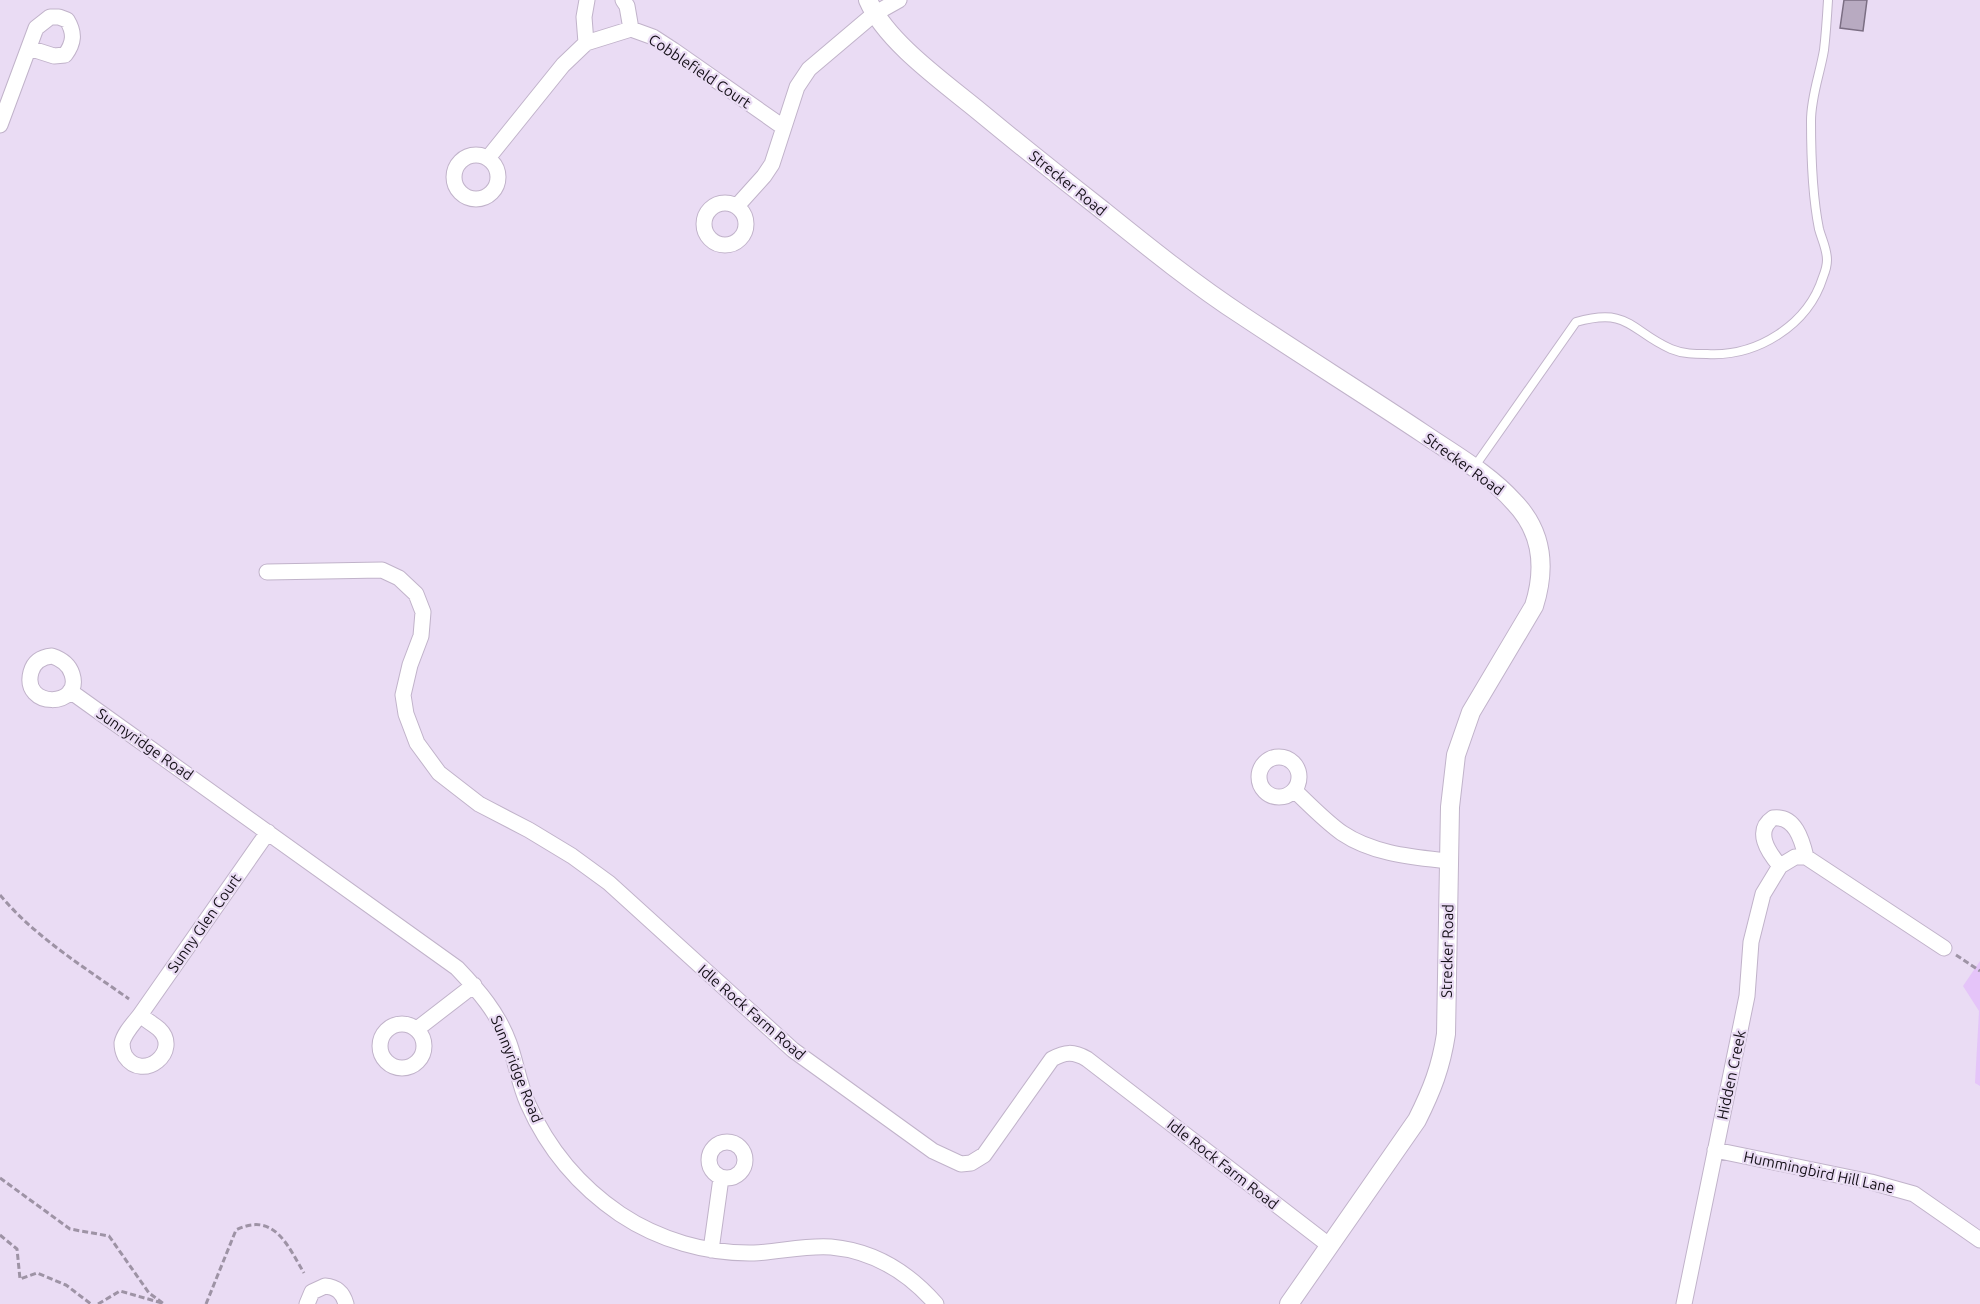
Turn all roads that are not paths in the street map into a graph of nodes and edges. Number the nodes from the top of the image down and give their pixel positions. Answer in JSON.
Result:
{"nodes":[{"id":1,"x":587,"y":0,"type":"edge"},
{"id":2,"x":623,"y":0,"type":"edge"},
{"id":3,"x":899,"y":0,"type":"edge"},
{"id":4,"x":1828,"y":0,"type":"edge"},
{"id":5,"x":871,"y":7,"type":"edge"},
{"id":6,"x":631,"y":29,"type":"junction"},
{"id":7,"x":586,"y":43,"type":"junction"},
{"id":8,"x":29,"y":48,"type":"dead end"},
{"id":9,"x":0,"y":126,"type":"edge"},
{"id":10,"x":783,"y":127,"type":"junction"},
{"id":11,"x":488,"y":158,"type":"dead end"},
{"id":12,"x":737,"y":206,"type":"dead end"},
{"id":13,"x":1474,"y":468,"type":"junction"},
{"id":14,"x":267,"y":572,"type":"dead end"},
{"id":15,"x":70,"y":691,"type":"dead end"},
{"id":16,"x":1294,"y":790,"type":"dead end"},
{"id":17,"x":268,"y":832,"type":"junction"},
{"id":18,"x":1801,"y":857,"type":"junction"},
{"id":19,"x":1449,"y":861,"type":"junction"},
{"id":20,"x":1780,"y":866,"type":"junction"},
{"id":21,"x":1944,"y":948,"type":"road end"},
{"id":22,"x":474,"y":985,"type":"junction"},
{"id":23,"x":140,"y":1015,"type":"dead end"},
{"id":24,"x":417,"y":1029,"type":"dead end"},
{"id":25,"x":1715,"y":1150,"type":"junction"},
{"id":26,"x":721,"y":1178,"type":"dead end"},
{"id":27,"x":1980,"y":1240,"type":"edge"},
{"id":28,"x":1330,"y":1246,"type":"junction"},
{"id":29,"x":711,"y":1250,"type":"junction"},
{"id":30,"x":307,"y":1304,"type":"edge"},
{"id":31,"x":346,"y":1304,"type":"edge"},
{"id":32,"x":936,"y":1304,"type":"edge"},
{"id":33,"x":1289,"y":1304,"type":"edge"},
{"id":34,"x":1684,"y":1304,"type":"edge"}],
"edges":[{"from":1,"to":7,"type":"street"},
{"from":2,"to":6,"type":"street"},
{"from":3,"to":5,"type":"street"},
{"from":4,"to":13,"type":"lane"},
{"from":5,"to":10,"type":"street"},
{"from":5,"to":13,"type":"street","name":"Strecker Road"},
{"from":6,"to":7,"type":"street","name":"Cobblefield Court"},
{"from":6,"to":10,"type":"street","name":"Cobblefield Court"},
{"from":7,"to":11,"type":"street","name":"Cobblefield Court"},
{"from":8,"to":9,"type":"street"},
{"from":10,"to":12,"type":"street"},
{"from":13,"to":19,"type":"street","name":"Strecker Road"},
{"from":14,"to":28,"type":"street","name":"Idle Rock Farm Road"},
{"from":15,"to":17,"type":"street","name":"Sunnyridge Road"},
{"from":16,"to":19,"type":"street"},
{"from":17,"to":22,"type":"street","name":"Sunnyridge Road"},
{"from":17,"to":23,"type":"street","name":"Sunny Glen Court"},
{"from":18,"to":20,"type":"street","name":"Hidden Creek"},
{"from":18,"to":20,"type":"street"},
{"from":18,"to":21,"type":"street"},
{"from":19,"to":28,"type":"street","name":"Strecker Road"},
{"from":20,"to":25,"type":"street","name":"Hidden Creek"},
{"from":22,"to":24,"type":"street"},
{"from":22,"to":29,"type":"street","name":"Sunnyridge Road"},
{"from":25,"to":27,"type":"street","name":"Hummingbird Hill Lane"},
{"from":25,"to":34,"type":"street","name":"Hidden Creek"},
{"from":26,"to":29,"type":"street"},
{"from":28,"to":33,"type":"street","name":"Strecker Road"},
{"from":29,"to":32,"type":"street","name":"Sunnyridge Road"},
{"from":30,"to":31,"type":"street"}]}
